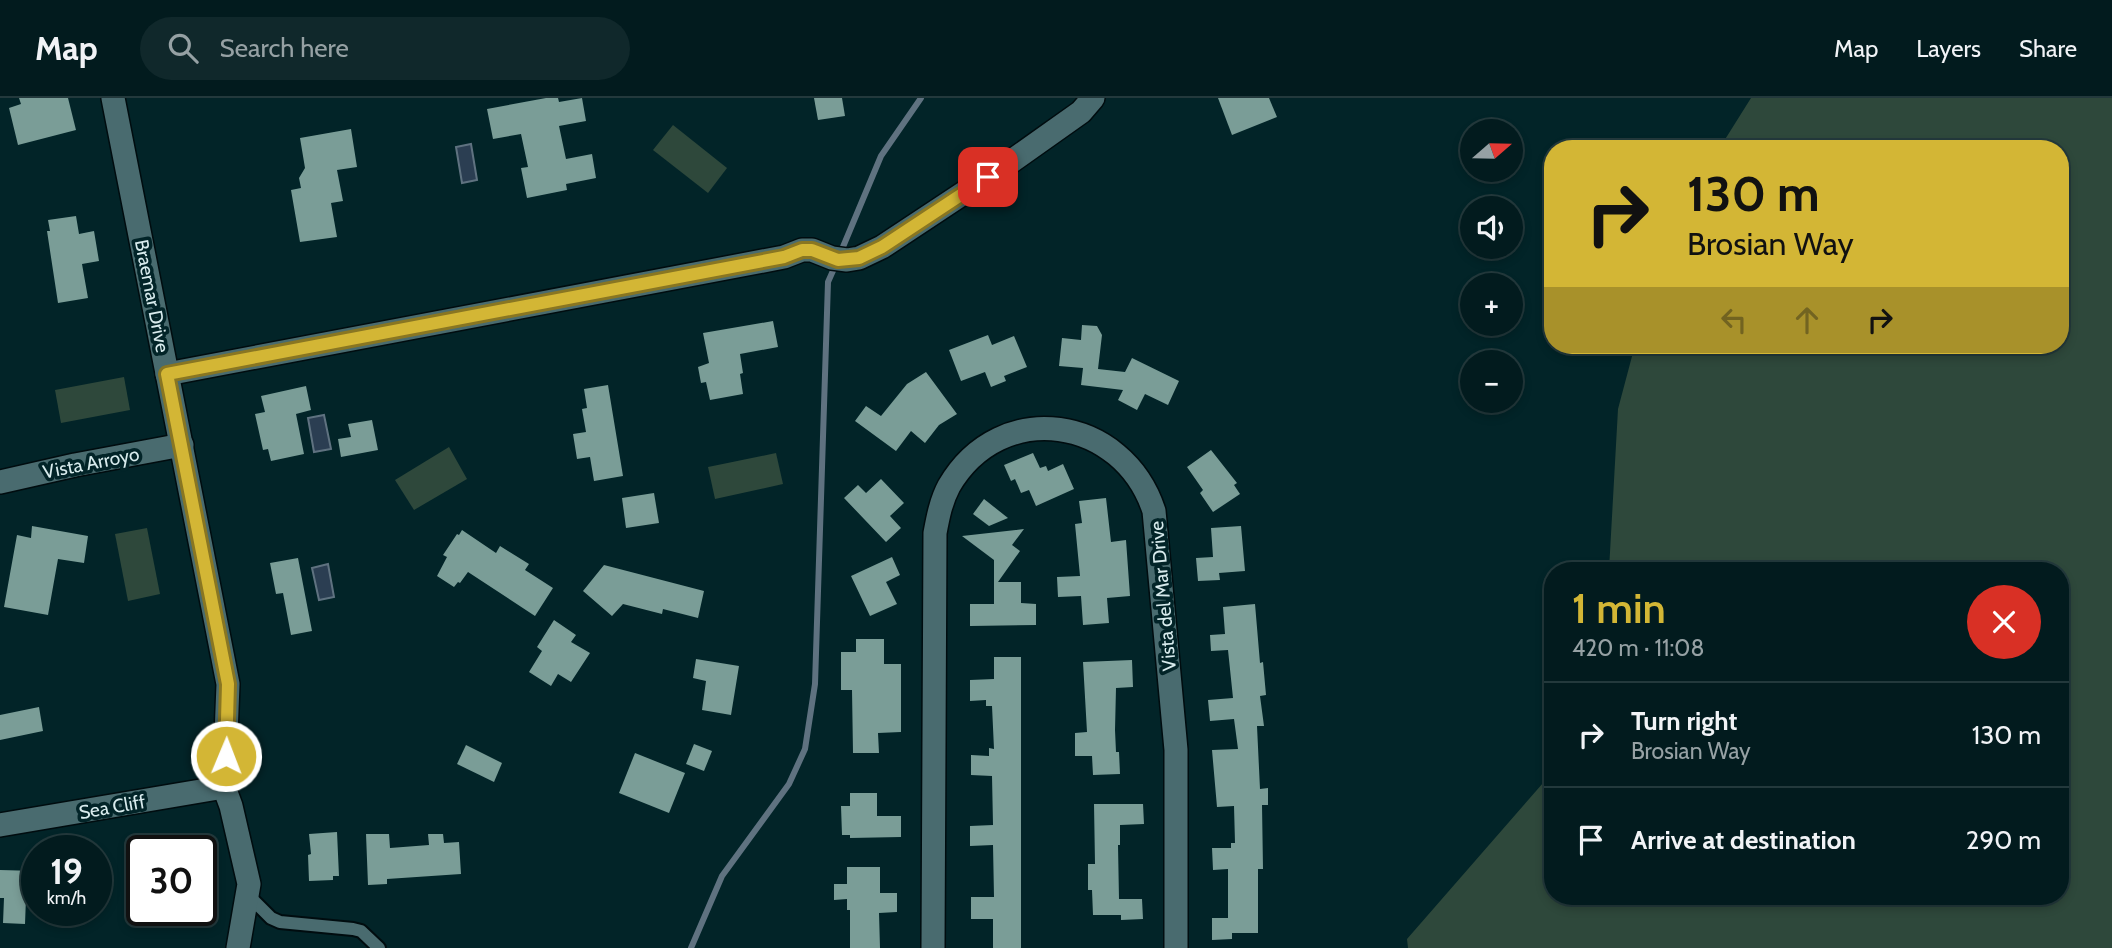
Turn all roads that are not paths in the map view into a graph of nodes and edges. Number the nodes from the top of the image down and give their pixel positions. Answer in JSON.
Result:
{"nodes":[{"id":1,"x":113,"y":98,"type":"edge"},
{"id":2,"x":1093,"y":98,"type":"edge"},
{"id":3,"x":167,"y":374,"type":"junction"},
{"id":4,"x":182,"y":445,"type":"junction"},
{"id":5,"x":0,"y":482,"type":"edge"},
{"id":6,"x":224,"y":787,"type":"junction"},
{"id":7,"x":0,"y":825,"type":"edge"},
{"id":8,"x":247,"y":894,"type":"junction"},
{"id":9,"x":239,"y":948,"type":"edge"},
{"id":10,"x":379,"y":948,"type":"edge"},
{"id":11,"x":933,"y":948,"type":"edge"},
{"id":12,"x":1177,"y":948,"type":"edge"}],
"edges":[{"from":1,"to":3,"type":"street","name":"Braemar Drive"},
{"from":2,"to":3,"type":"street"},
{"from":3,"to":4,"type":"street","name":"Braemar Drive"},
{"from":4,"to":5,"type":"street","name":"Vista Arroyo"},
{"from":4,"to":6,"type":"street","name":"Braemar Drive"},
{"from":6,"to":7,"type":"street","name":"Sea Cliff"},
{"from":6,"to":8,"type":"street","name":"Braemar Drive"},
{"from":8,"to":9,"type":"street","name":"Braemar Drive"},
{"from":8,"to":10,"type":"lane"},
{"from":11,"to":12,"type":"street","name":"Vista del Mar Drive"}]}
